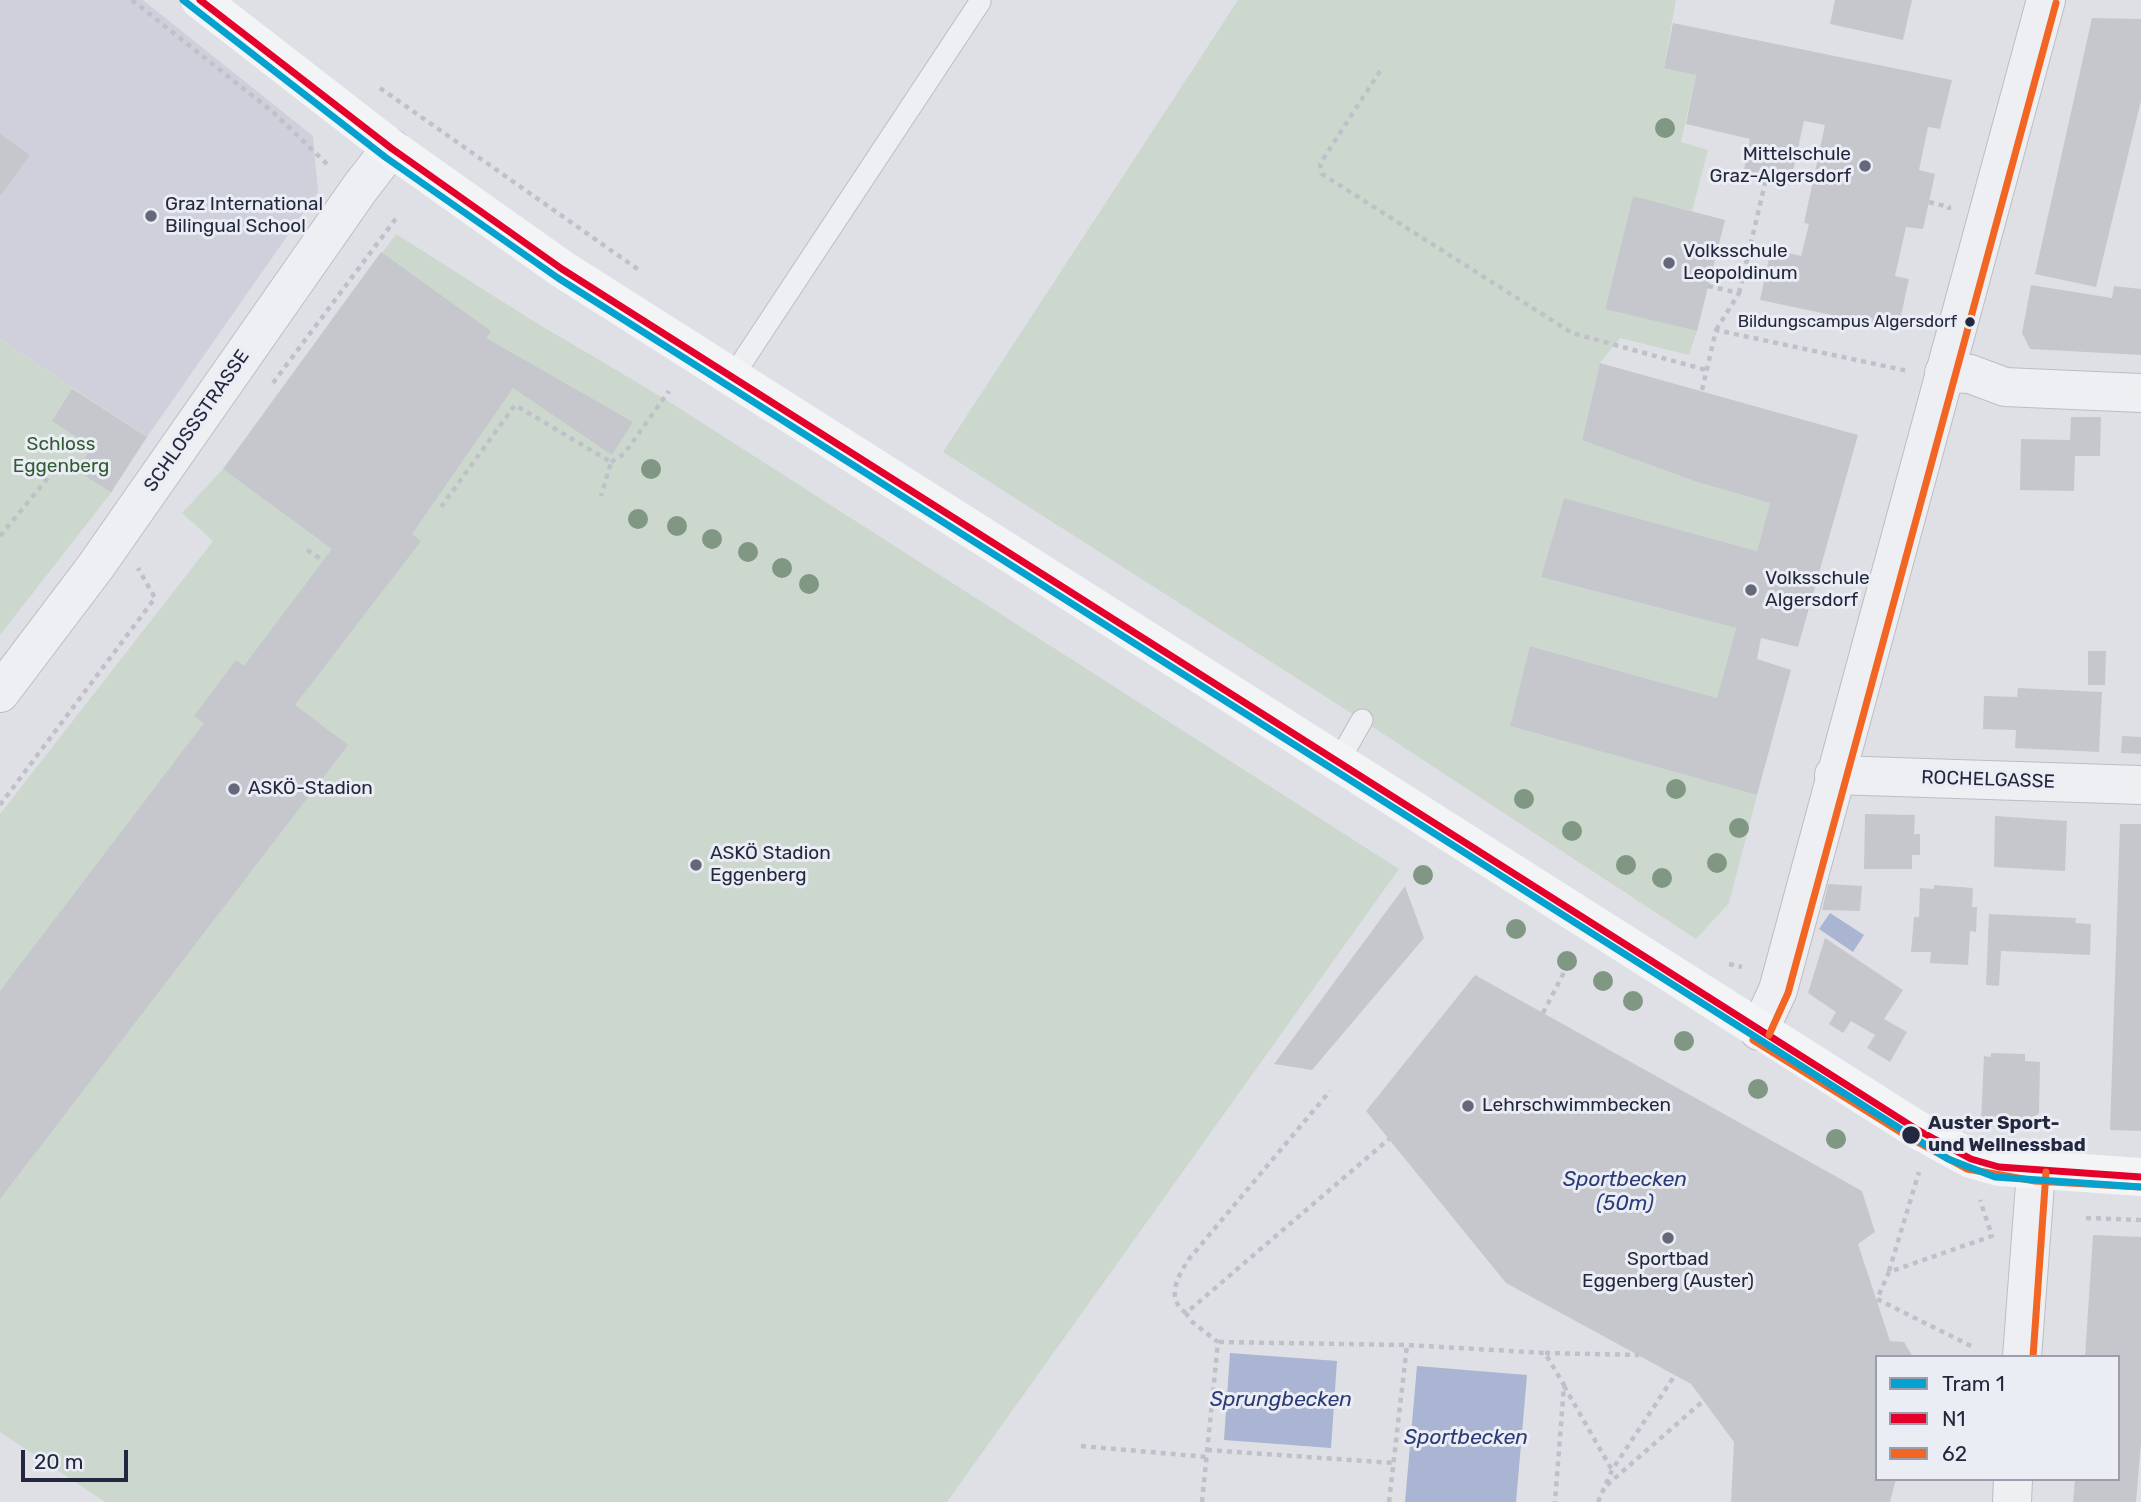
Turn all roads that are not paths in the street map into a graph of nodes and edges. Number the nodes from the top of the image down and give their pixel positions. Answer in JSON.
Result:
{"nodes":[{"id":1,"x":200,"y":0,"type":"edge"},
{"id":2,"x":2046,"y":0,"type":"edge"},
{"id":3,"x":980,"y":2,"type":"dead end"},
{"id":4,"x":391,"y":148,"type":"junction"},
{"id":5,"x":1926,"y":372,"type":"junction"},
{"id":6,"x":733,"y":376,"type":"junction"},
{"id":7,"x":2141,"y":393,"type":"edge"},
{"id":8,"x":0,"y":693,"type":"edge"},
{"id":9,"x":1362,"y":720,"type":"dead end"},
{"id":10,"x":1338,"y":764,"type":"junction"},
{"id":11,"x":1835,"y":775,"type":"junction"},
{"id":12,"x":2141,"y":785,"type":"edge"},
{"id":13,"x":1759,"y":1031,"type":"junction"},
{"id":14,"x":2036,"y":1171,"type":"junction"},
{"id":15,"x":2141,"y":1177,"type":"edge"},
{"id":16,"x":2022,"y":1355,"type":"edge"},
{"id":17,"x":2014,"y":1481,"type":"edge"},
{"id":18,"x":2012,"y":1502,"type":"edge"}],
"edges":[{"from":1,"to":4,"type":"main road"},
{"from":2,"to":5,"type":"street"},
{"from":3,"to":6,"type":"lane"},
{"from":4,"to":6,"type":"main road"},
{"from":4,"to":8,"type":"street","name":"SCHLOSSSTRASSE"},
{"from":5,"to":7,"type":"street"},
{"from":5,"to":11,"type":"street"},
{"from":6,"to":10,"type":"main road"},
{"from":9,"to":10,"type":"lane"},
{"from":10,"to":13,"type":"main road"},
{"from":11,"to":12,"type":"street","name":"ROCHELGASSE"},
{"from":11,"to":13,"type":"street"},
{"from":13,"to":14,"type":"main road"},
{"from":14,"to":15,"type":"main road"},
{"from":14,"to":16,"type":"street"},
{"from":17,"to":18,"type":"street"}]}
